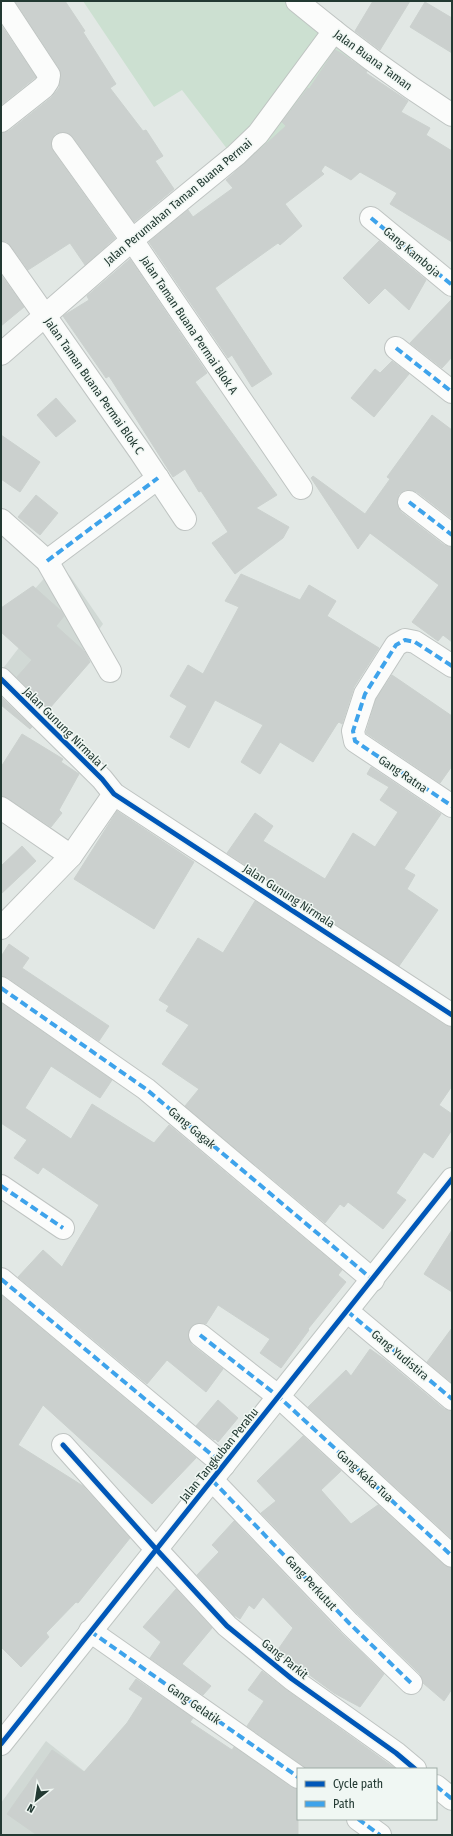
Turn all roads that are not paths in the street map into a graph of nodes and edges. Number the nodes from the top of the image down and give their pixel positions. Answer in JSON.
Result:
{"nodes":[{"id":1,"x":297,"y":1,"type":"edge"},
{"id":2,"x":1,"y":2,"type":"edge"},
{"id":3,"x":334,"y":31,"type":"junction"},
{"id":4,"x":452,"y":115,"type":"edge"},
{"id":5,"x":1,"y":121,"type":"edge"},
{"id":6,"x":63,"y":144,"type":"dead end"},
{"id":7,"x":372,"y":218,"type":"dead end"},
{"id":8,"x":132,"y":240,"type":"junction"},
{"id":9,"x":1,"y":253,"type":"edge"},
{"id":10,"x":452,"y":285,"type":"edge"},
{"id":11,"x":45,"y":316,"type":"junction"},
{"id":12,"x":396,"y":348,"type":"dead end"},
{"id":13,"x":1,"y":354,"type":"edge"},
{"id":14,"x":452,"y":392,"type":"edge"},
{"id":15,"x":158,"y":478,"type":"junction"},
{"id":16,"x":301,"y":488,"type":"dead end"},
{"id":17,"x":409,"y":502,"type":"dead end"},
{"id":18,"x":185,"y":519,"type":"dead end"},
{"id":19,"x":1,"y":520,"type":"edge"},
{"id":20,"x":452,"y":535,"type":"edge"},
{"id":21,"x":47,"y":561,"type":"junction"},
{"id":22,"x":452,"y":666,"type":"edge"},
{"id":23,"x":110,"y":670,"type":"dead end"},
{"id":24,"x":1,"y":679,"type":"edge"},
{"id":25,"x":114,"y":794,"type":"junction"},
{"id":26,"x":452,"y":806,"type":"edge"},
{"id":27,"x":1,"y":808,"type":"edge"},
{"id":28,"x":71,"y":856,"type":"junction"},
{"id":29,"x":1,"y":928,"type":"edge"},
{"id":30,"x":1,"y":988,"type":"edge"},
{"id":31,"x":452,"y":1015,"type":"edge"},
{"id":32,"x":452,"y":1179,"type":"edge"},
{"id":33,"x":1,"y":1186,"type":"edge"},
{"id":34,"x":63,"y":1228,"type":"dead end"},
{"id":35,"x":1,"y":1280,"type":"edge"},
{"id":36,"x":373,"y":1280,"type":"junction"},
{"id":37,"x":347,"y":1311,"type":"junction"},
{"id":38,"x":200,"y":1335,"type":"dead end"},
{"id":39,"x":279,"y":1397,"type":"junction"},
{"id":40,"x":452,"y":1399,"type":"edge"},
{"id":41,"x":63,"y":1444,"type":"dead end"},
{"id":42,"x":218,"y":1473,"type":"junction"},
{"id":43,"x":156,"y":1549,"type":"junction"},
{"id":44,"x":452,"y":1556,"type":"edge"},
{"id":45,"x":90,"y":1631,"type":"junction"},
{"id":46,"x":412,"y":1683,"type":"dead end"},
{"id":47,"x":1,"y":1744,"type":"edge"},
{"id":48,"x":415,"y":1768,"type":"edge"},
{"id":49,"x":297,"y":1775,"type":"edge"},
{"id":50,"x":437,"y":1787,"type":"edge"},
{"id":51,"x":452,"y":1799,"type":"edge"},
{"id":52,"x":359,"y":1820,"type":"edge"},
{"id":53,"x":380,"y":1835,"type":"edge"}],
"edges":[{"from":1,"to":3,"type":"street","name":"Jalan Buana Taman"},
{"from":2,"to":5,"type":"street"},
{"from":3,"to":4,"type":"street","name":"Jalan Buana Taman"},
{"from":3,"to":8,"type":"street","name":"Jalan Perumahan Taman Buana Permai"},
{"from":6,"to":8,"type":"street","name":"Jalan Taman Buana Permai Blok A"},
{"from":7,"to":10,"type":"street","name":"Gang Kamboja"},
{"from":8,"to":11,"type":"street","name":"Jalan Perumahan Taman Buana Permai"},
{"from":8,"to":16,"type":"street","name":"Jalan Taman Buana Permai Blok A"},
{"from":9,"to":11,"type":"street","name":"Jalan Taman Buana Permai Blok C"},
{"from":11,"to":13,"type":"street","name":"Jalan Perumahan Taman Buana Permai"},
{"from":11,"to":15,"type":"street","name":"Jalan Taman Buana Permai Blok C"},
{"from":12,"to":14,"type":"street"},
{"from":15,"to":18,"type":"street","name":"Jalan Taman Buana Permai Blok C"},
{"from":15,"to":21,"type":"street"},
{"from":17,"to":20,"type":"street"},
{"from":19,"to":21,"type":"street"},
{"from":21,"to":23,"type":"street"},
{"from":22,"to":26,"type":"street","name":"Gang Ratna"},
{"from":24,"to":25,"type":"street","name":"Jalan Gunung Nirmala I"},
{"from":25,"to":28,"type":"street"},
{"from":25,"to":31,"type":"street","name":"Jalan Gunung Nirmala"},
{"from":27,"to":28,"type":"street"},
{"from":28,"to":29,"type":"street"},
{"from":30,"to":36,"type":"street","name":"Gang Gagak"},
{"from":32,"to":36,"type":"street","name":"Jalan Tangkuban Perahu"},
{"from":33,"to":34,"type":"street"},
{"from":35,"to":42,"type":"street","name":"Gang Perkutut"},
{"from":36,"to":37,"type":"street","name":"Jalan Tangkuban Perahu"},
{"from":37,"to":39,"type":"street","name":"Jalan Tangkuban Perahu"},
{"from":37,"to":40,"type":"street","name":"Gang Yudistira"},
{"from":38,"to":39,"type":"street","name":"Gang Kaka Tua"},
{"from":39,"to":42,"type":"street","name":"Jalan Tangkuban Perahu"},
{"from":39,"to":44,"type":"street","name":"Gang Kaka Tua"},
{"from":41,"to":43,"type":"street","name":"Gang Parkit"},
{"from":42,"to":43,"type":"street","name":"Jalan Tangkuban Perahu"},
{"from":42,"to":46,"type":"street","name":"Gang Perkutut"},
{"from":43,"to":45,"type":"street","name":"Jalan Tangkuban Perahu"},
{"from":43,"to":48,"type":"street","name":"Gang Parkit"},
{"from":45,"to":47,"type":"street","name":"Jalan Tangkuban Perahu"},
{"from":45,"to":49,"type":"street","name":"Gang Gelatik"},
{"from":50,"to":51,"type":"street"},
{"from":52,"to":53,"type":"street"}]}
